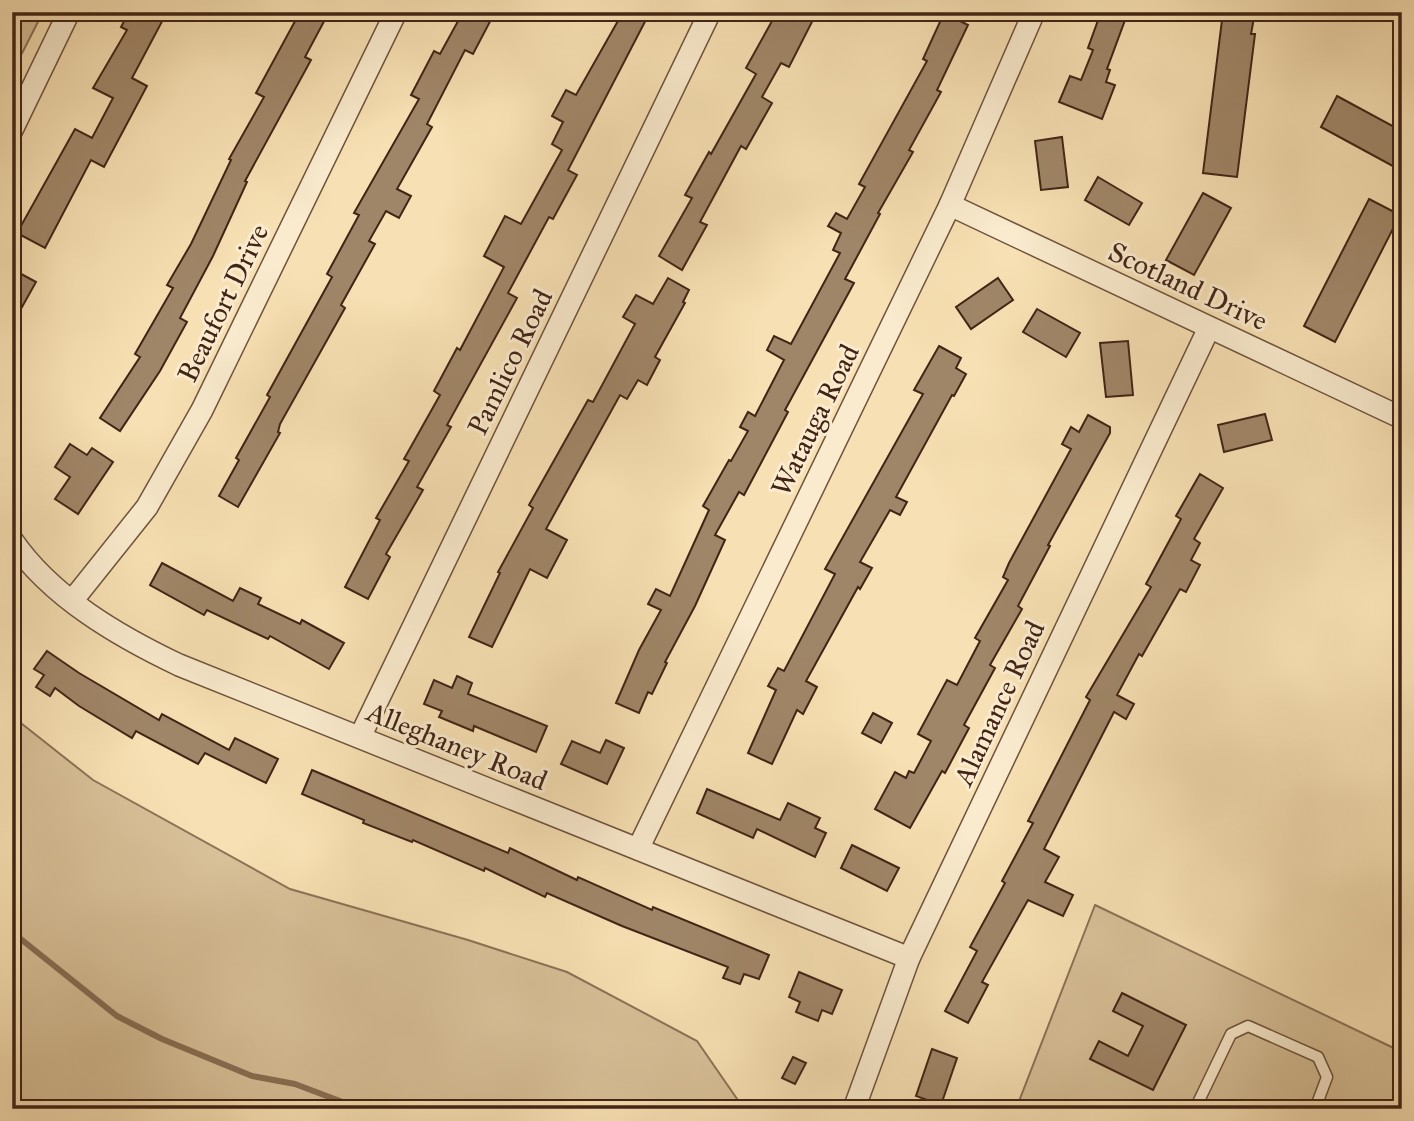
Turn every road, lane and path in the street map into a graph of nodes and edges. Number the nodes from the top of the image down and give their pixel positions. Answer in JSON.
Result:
{"nodes":[{"id":1,"x":69,"y":12,"type":"edge"},
{"id":2,"x":396,"y":12,"type":"edge"},
{"id":3,"x":710,"y":12,"type":"edge"},
{"id":4,"x":1034,"y":12,"type":"edge"},
{"id":5,"x":12,"y":130,"type":"edge"},
{"id":6,"x":950,"y":205,"type":"junction"},
{"id":7,"x":1209,"y":328,"type":"junction"},
{"id":8,"x":1402,"y":418,"type":"edge"},
{"id":9,"x":12,"y":540,"type":"edge"},
{"id":10,"x":72,"y":601,"type":"junction"},
{"id":11,"x":360,"y":737,"type":"junction"},
{"id":12,"x":638,"y":849,"type":"junction"},
{"id":13,"x":909,"y":958,"type":"junction"},
{"id":14,"x":854,"y":1109,"type":"edge"},
{"id":15,"x":1195,"y":1109,"type":"edge"},
{"id":16,"x":1315,"y":1109,"type":"edge"}],
"edges":[{"from":1,"to":5,"type":"street"},
{"from":2,"to":10,"type":"street","name":"Beaufort Drive"},
{"from":3,"to":11,"type":"street","name":"Pamlico Road"},
{"from":4,"to":6,"type":"street","name":"Watauga Road"},
{"from":6,"to":7,"type":"street","name":"Scotland Drive"},
{"from":6,"to":12,"type":"street","name":"Watauga Road"},
{"from":7,"to":8,"type":"street","name":"Scotland Drive"},
{"from":7,"to":13,"type":"street","name":"Alamance Road"},
{"from":9,"to":10,"type":"street","name":"Alleghaney Road"},
{"from":10,"to":11,"type":"street","name":"Alleghaney Road"},
{"from":11,"to":12,"type":"street","name":"Alleghaney Road"},
{"from":12,"to":13,"type":"street","name":"Alleghaney Road"},
{"from":13,"to":14,"type":"street","name":"Alamance Road"},
{"from":15,"to":16,"type":"lane"}]}
